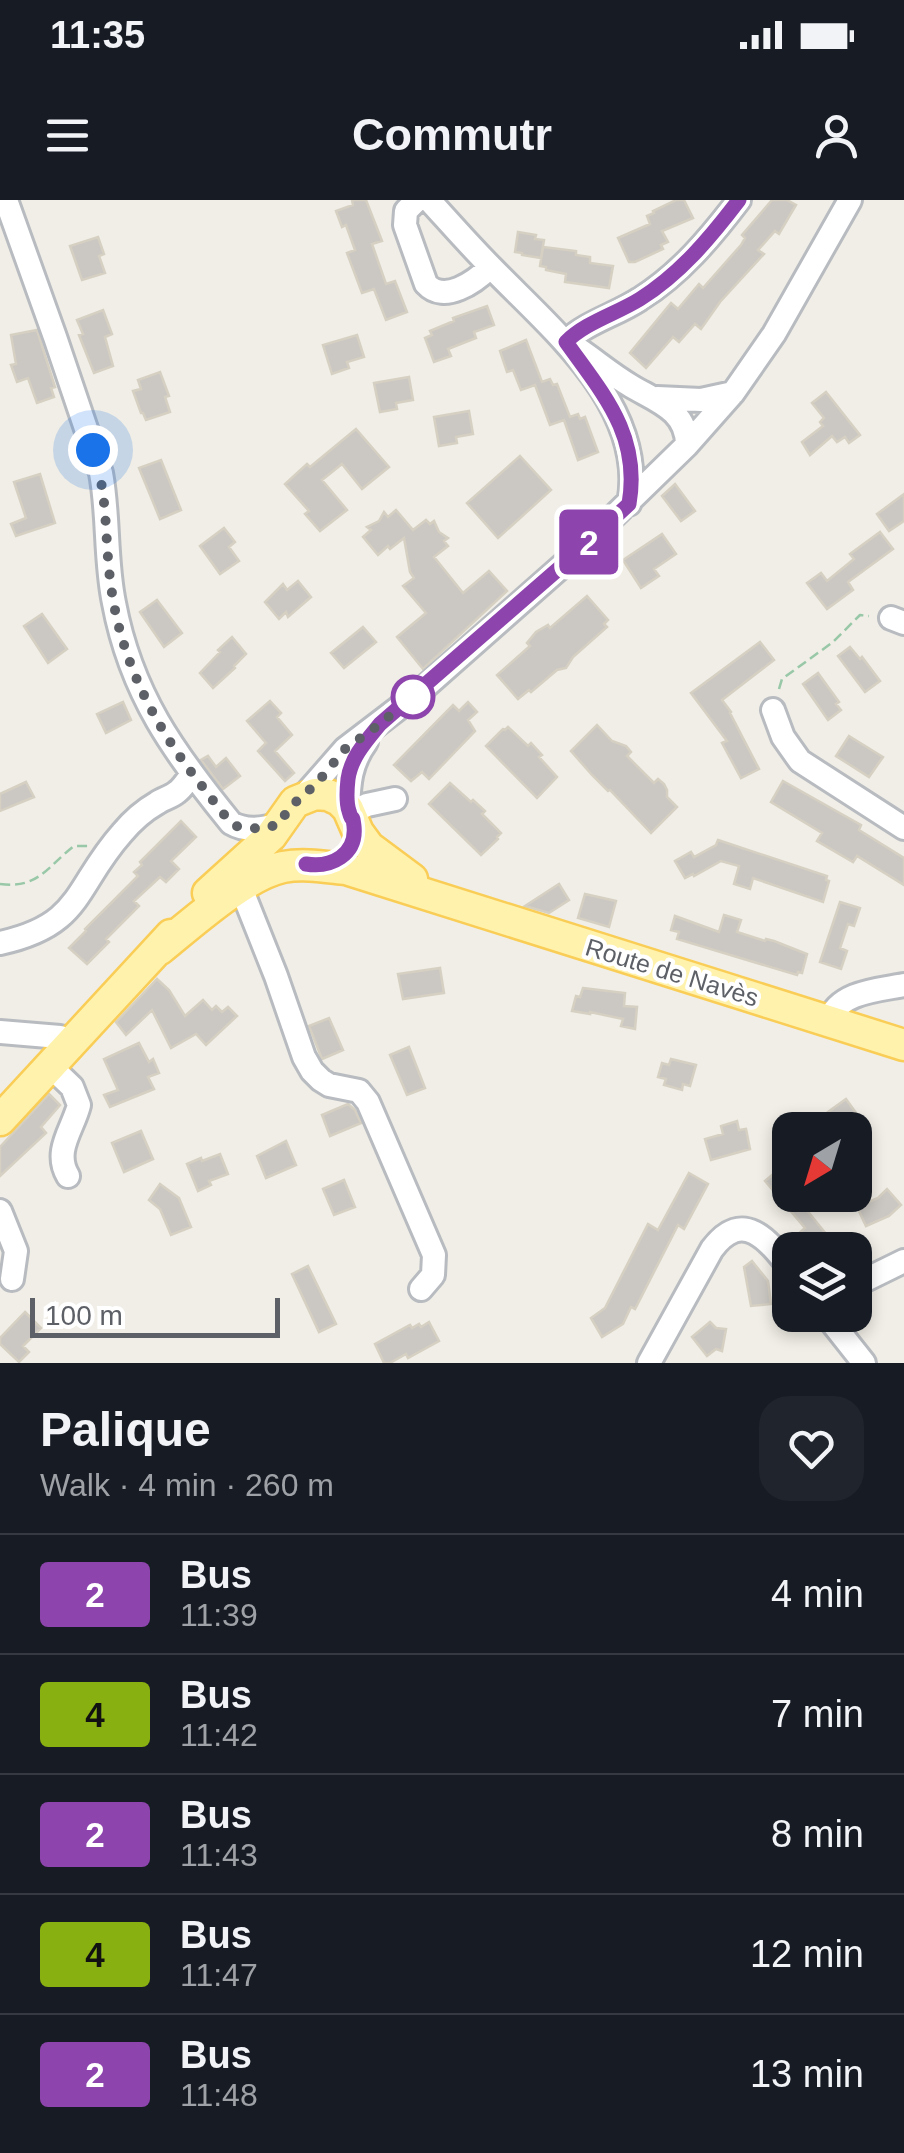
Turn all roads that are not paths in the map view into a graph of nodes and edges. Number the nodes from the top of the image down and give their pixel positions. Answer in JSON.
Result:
{"nodes":[{"id":1,"x":6,"y":200,"type":"edge"},
{"id":2,"x":417,"y":200,"type":"edge"},
{"id":3,"x":429,"y":200,"type":"edge"},
{"id":4,"x":739,"y":200,"type":"edge"},
{"id":5,"x":850,"y":200,"type":"edge"},
{"id":6,"x":490,"y":267,"type":"junction"},
{"id":7,"x":566,"y":342,"type":"junction"},
{"id":8,"x":732,"y":392,"type":"junction"},
{"id":9,"x":654,"y":398,"type":"junction"},
{"id":10,"x":628,"y":444,"type":"junction"},
{"id":11,"x":687,"y":445,"type":"junction"},
{"id":12,"x":668,"y":465,"type":"junction"},
{"id":13,"x":629,"y":504,"type":"junction"},
{"id":14,"x":773,"y":710,"type":"road end"},
{"id":15,"x":380,"y":724,"type":"junction"},
{"id":16,"x":193,"y":775,"type":"junction"},
{"id":17,"x":394,"y":799,"type":"dead end"},
{"id":18,"x":289,"y":813,"type":"junction"},
{"id":19,"x":351,"y":816,"type":"junction"},
{"id":20,"x":904,"y":828,"type":"edge"},
{"id":21,"x":317,"y":866,"type":"junction"},
{"id":22,"x":241,"y":888,"type":"junction"},
{"id":23,"x":440,"y":897,"type":"junction"},
{"id":24,"x":2,"y":935,"type":"edge"},
{"id":25,"x":160,"y":949,"type":"junction"},
{"id":26,"x":904,"y":985,"type":"edge"},
{"id":27,"x":830,"y":1021,"type":"junction"},
{"id":28,"x":0,"y":1032,"type":"edge"},
{"id":29,"x":904,"y":1045,"type":"edge"},
{"id":30,"x":60,"y":1049,"type":"junction"},
{"id":31,"x":0,"y":1120,"type":"edge"},
{"id":32,"x":68,"y":1176,"type":"dead end"},
{"id":33,"x":0,"y":1211,"type":"edge"},
{"id":34,"x":772,"y":1245,"type":"edge"},
{"id":35,"x":904,"y":1260,"type":"edge"},
{"id":36,"x":872,"y":1276,"type":"edge"},
{"id":37,"x":12,"y":1279,"type":"dead end"},
{"id":38,"x":421,"y":1289,"type":"dead end"},
{"id":39,"x":839,"y":1332,"type":"edge"},
{"id":40,"x":649,"y":1363,"type":"edge"},
{"id":41,"x":864,"y":1363,"type":"edge"}],
"edges":[{"from":1,"to":16,"type":"street"},
{"from":2,"to":6,"type":"street"},
{"from":3,"to":6,"type":"street"},
{"from":4,"to":7,"type":"street"},
{"from":5,"to":8,"type":"street"},
{"from":6,"to":7,"type":"street"},
{"from":7,"to":9,"type":"street"},
{"from":7,"to":10,"type":"street"},
{"from":8,"to":9,"type":"street"},
{"from":8,"to":11,"type":"street"},
{"from":9,"to":11,"type":"street"},
{"from":10,"to":12,"type":"street"},
{"from":10,"to":13,"type":"street"},
{"from":11,"to":12,"type":"street"},
{"from":12,"to":13,"type":"street"},
{"from":13,"to":15,"type":"street"},
{"from":14,"to":20,"type":"street"},
{"from":15,"to":18,"type":"street"},
{"from":15,"to":19,"type":"street"},
{"from":16,"to":18,"type":"street"},
{"from":16,"to":24,"type":"street"},
{"from":17,"to":19,"type":"street"},
{"from":18,"to":19,"type":"main road"},
{"from":18,"to":21,"type":"main road"},
{"from":18,"to":25,"type":"main road"},
{"from":19,"to":21,"type":"main road"},
{"from":19,"to":23,"type":"main road"},
{"from":21,"to":22,"type":"main road","name":"Route de Navès"},
{"from":21,"to":23,"type":"main road","name":"Route de Navès"},
{"from":22,"to":25,"type":"main road","name":"Route de Navès"},
{"from":22,"to":38,"type":"street"},
{"from":23,"to":27,"type":"main road","name":"Route de Navès"},
{"from":25,"to":30,"type":"main road"},
{"from":26,"to":27,"type":"street"},
{"from":27,"to":29,"type":"main road","name":"Route de Navès"},
{"from":28,"to":30,"type":"street"},
{"from":30,"to":31,"type":"main road"},
{"from":30,"to":32,"type":"street"},
{"from":33,"to":37,"type":"street"},
{"from":34,"to":40,"type":"street"},
{"from":35,"to":36,"type":"street"},
{"from":39,"to":41,"type":"street"}]}
